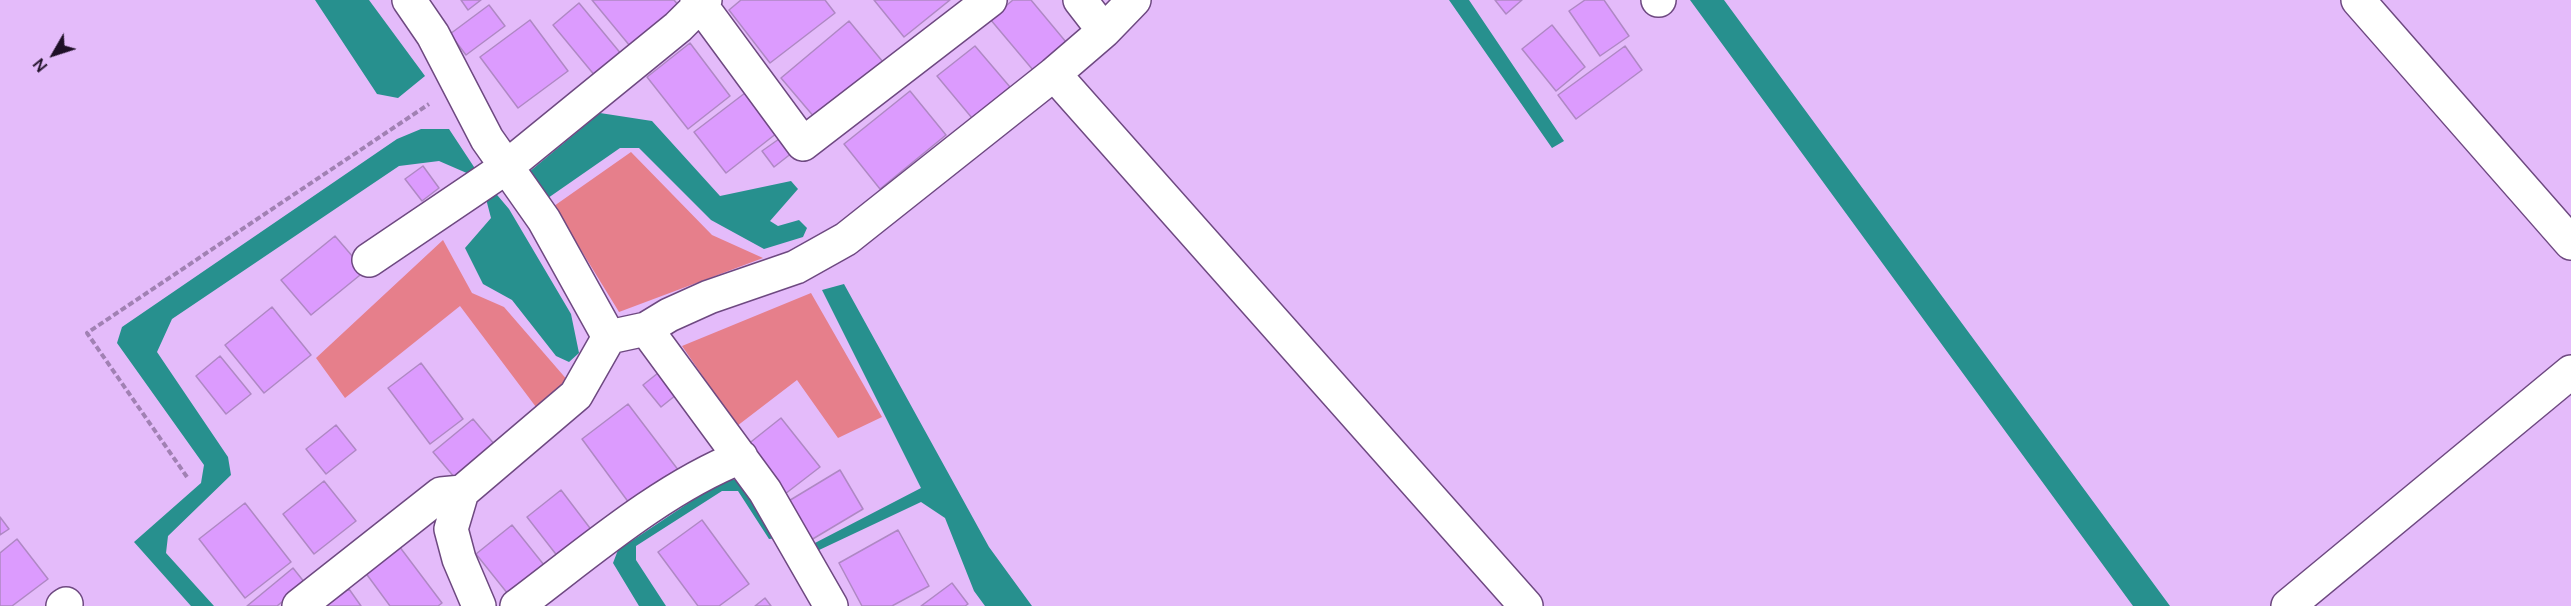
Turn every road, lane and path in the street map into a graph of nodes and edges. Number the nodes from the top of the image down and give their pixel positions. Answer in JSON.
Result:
{"nodes":[{"id":1,"x":409,"y":0,"type":"edge"},
{"id":2,"x":990,"y":0,"type":"edge"},
{"id":3,"x":1080,"y":0,"type":"edge"},
{"id":4,"x":1134,"y":0,"type":"edge"},
{"id":5,"x":2358,"y":0,"type":"edge"},
{"id":6,"x":701,"y":1,"type":"edge"},
{"id":7,"x":1104,"y":31,"type":"junction"},
{"id":8,"x":1054,"y":74,"type":"junction"},
{"id":9,"x":460,"y":83,"type":"junction"},
{"id":10,"x":505,"y":168,"type":"junction"},
{"id":11,"x":2571,"y":243,"type":"edge"},
{"id":12,"x":369,"y":260,"type":"dead end"},
{"id":13,"x":646,"y":329,"type":"junction"},
{"id":14,"x":609,"y":337,"type":"junction"},
{"id":15,"x":2571,"y":372,"type":"edge"},
{"id":16,"x":741,"y":457,"type":"junction"},
{"id":17,"x":187,"y":477,"type":"dead end"},
{"id":18,"x":462,"y":492,"type":"junction"},
{"id":19,"x":299,"y":606,"type":"edge"},
{"id":20,"x":479,"y":606,"type":"edge"},
{"id":21,"x":517,"y":606,"type":"edge"},
{"id":22,"x":831,"y":606,"type":"edge"},
{"id":23,"x":1526,"y":606,"type":"edge"},
{"id":24,"x":2288,"y":606,"type":"edge"}],
"edges":[{"from":1,"to":9,"type":"street"},
{"from":2,"to":6,"type":"street"},
{"from":3,"to":7,"type":"street"},
{"from":4,"to":7,"type":"street"},
{"from":5,"to":11,"type":"street"},
{"from":6,"to":10,"type":"street"},
{"from":7,"to":8,"type":"street"},
{"from":8,"to":13,"type":"street"},
{"from":8,"to":23,"type":"street"},
{"from":9,"to":10,"type":"street"},
{"from":9,"to":17,"type":"path"},
{"from":10,"to":12,"type":"street"},
{"from":10,"to":14,"type":"street"},
{"from":13,"to":14,"type":"street"},
{"from":13,"to":16,"type":"street"},
{"from":14,"to":18,"type":"street"},
{"from":15,"to":24,"type":"street"},
{"from":16,"to":21,"type":"street"},
{"from":16,"to":22,"type":"street"},
{"from":18,"to":19,"type":"street"},
{"from":18,"to":20,"type":"street"}]}
